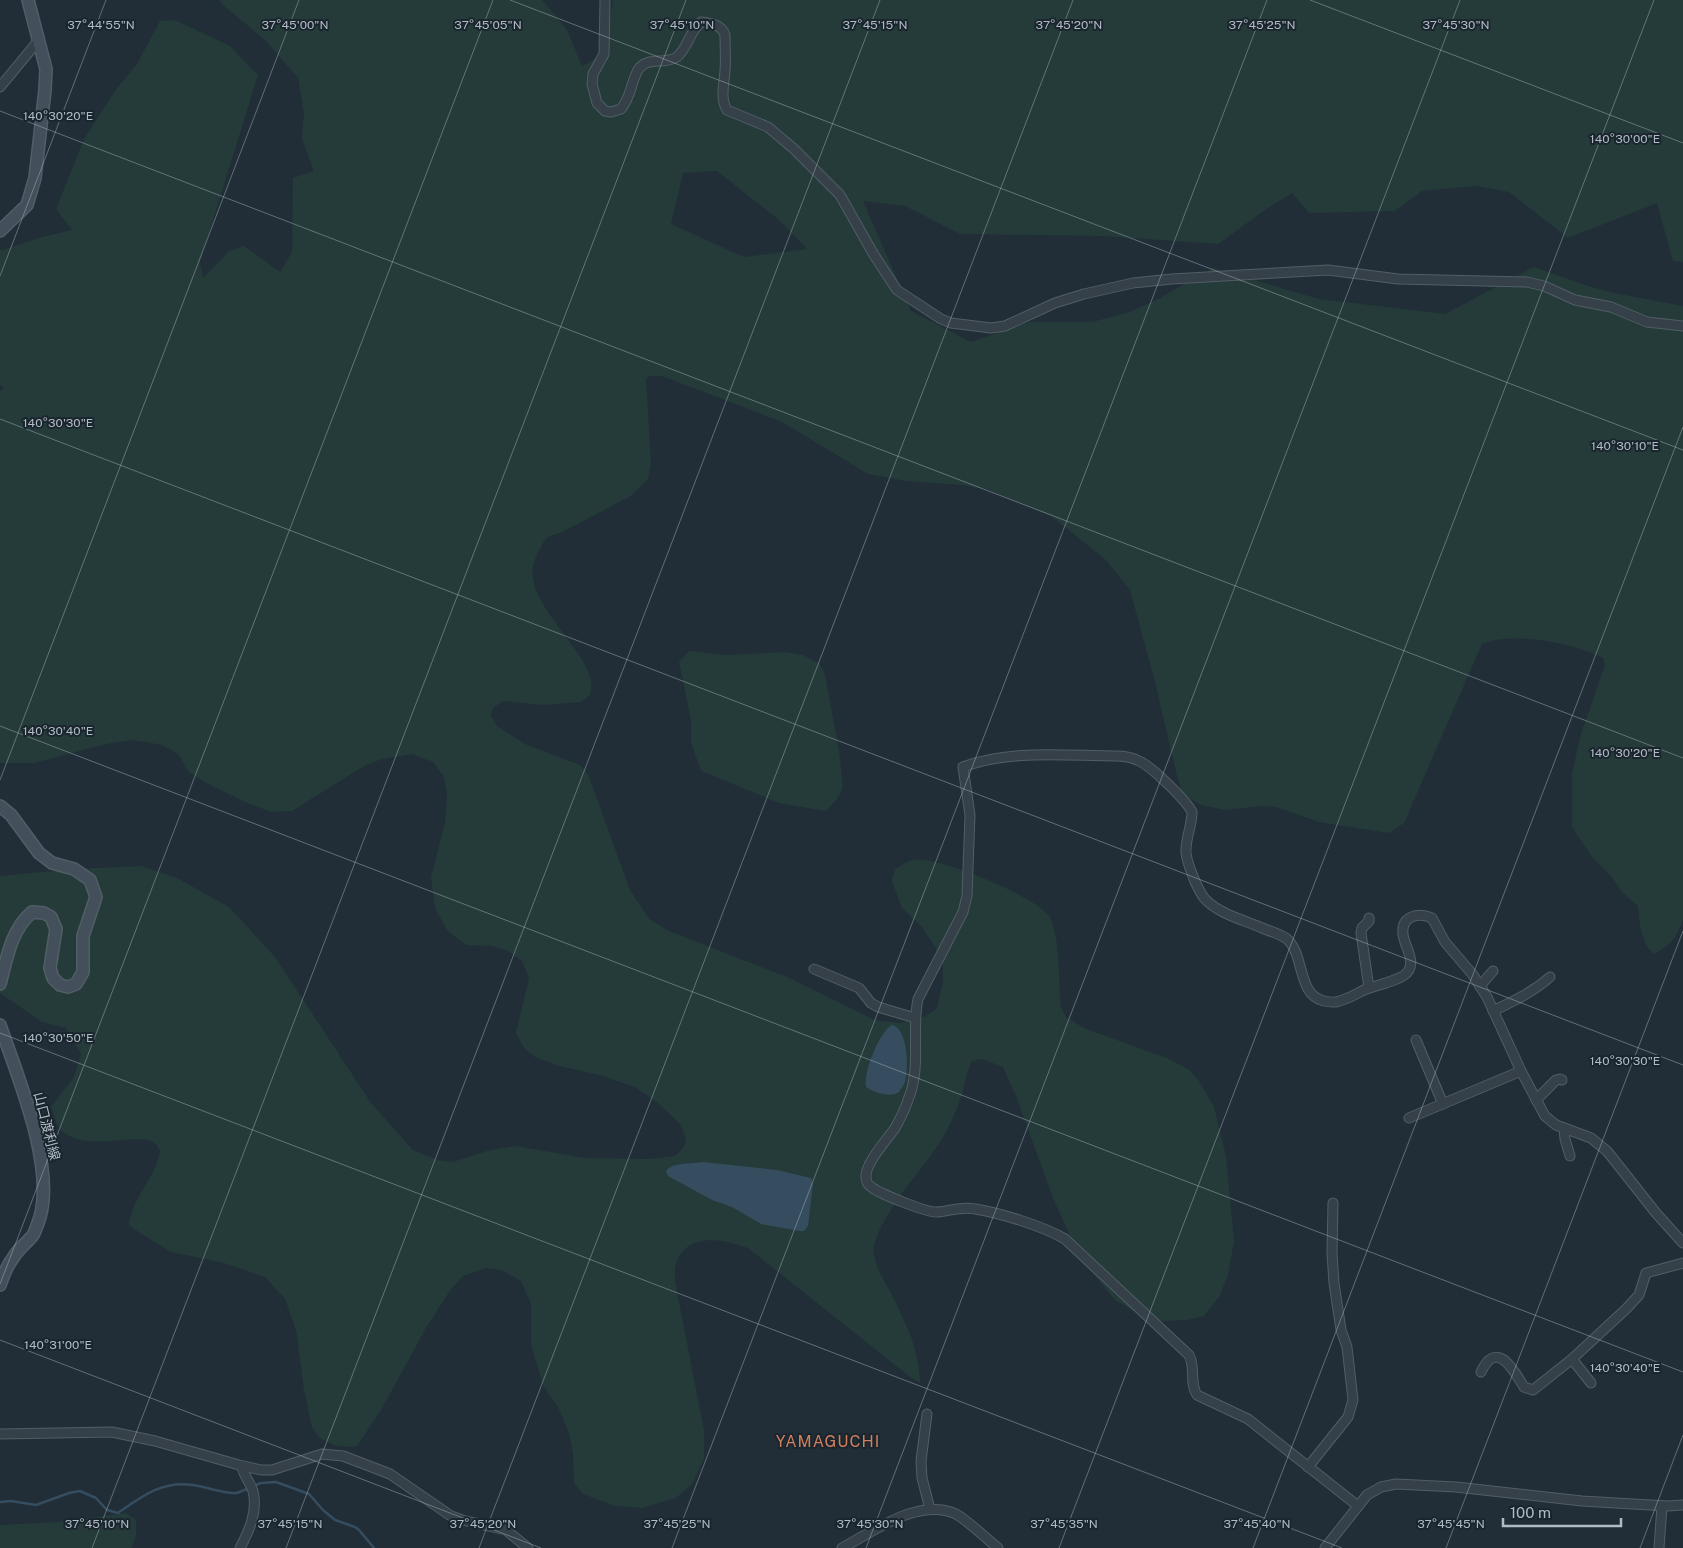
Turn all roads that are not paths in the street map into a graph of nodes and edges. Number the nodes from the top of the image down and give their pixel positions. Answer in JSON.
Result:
{"nodes":[{"id":1,"x":28,"y":0,"type":"edge"},
{"id":2,"x":605,"y":0,"type":"edge"},
{"id":3,"x":39,"y":40,"type":"junction"},
{"id":4,"x":0,"y":86,"type":"edge"},
{"id":5,"x":0,"y":231,"type":"edge"},
{"id":6,"x":1683,"y":326,"type":"edge"},
{"id":7,"x":0,"y":806,"type":"edge"},
{"id":8,"x":1369,"y":918,"type":"dead end"},
{"id":9,"x":814,"y":969,"type":"dead end"},
{"id":10,"x":1493,"y":971,"type":"dead end"},
{"id":11,"x":1550,"y":976,"type":"dead end"},
{"id":12,"x":0,"y":984,"type":"edge"},
{"id":13,"x":1480,"y":986,"type":"junction"},
{"id":14,"x":1369,"y":988,"type":"junction"},
{"id":15,"x":1493,"y":1011,"type":"junction"},
{"id":16,"x":915,"y":1018,"type":"junction"},
{"id":17,"x":0,"y":1025,"type":"edge"},
{"id":18,"x":1416,"y":1040,"type":"dead end"},
{"id":19,"x":1521,"y":1071,"type":"junction"},
{"id":20,"x":1562,"y":1080,"type":"dead end"},
{"id":21,"x":1536,"y":1100,"type":"junction"},
{"id":22,"x":1443,"y":1104,"type":"junction"},
{"id":23,"x":1409,"y":1118,"type":"dead end"},
{"id":24,"x":1564,"y":1128,"type":"junction"},
{"id":25,"x":1570,"y":1156,"type":"dead end"},
{"id":26,"x":1333,"y":1203,"type":"dead end"},
{"id":27,"x":1683,"y":1243,"type":"edge"},
{"id":28,"x":1683,"y":1263,"type":"edge"},
{"id":29,"x":0,"y":1285,"type":"edge"},
{"id":30,"x":1572,"y":1359,"type":"junction"},
{"id":31,"x":1481,"y":1372,"type":"dead end"},
{"id":32,"x":1592,"y":1383,"type":"dead end"},
{"id":33,"x":927,"y":1414,"type":"dead end"},
{"id":34,"x":0,"y":1434,"type":"edge"},
{"id":35,"x":242,"y":1466,"type":"junction"},
{"id":36,"x":1308,"y":1467,"type":"junction"},
{"id":37,"x":1683,"y":1505,"type":"edge"},
{"id":38,"x":1358,"y":1506,"type":"junction"},
{"id":39,"x":1662,"y":1506,"type":"junction"},
{"id":40,"x":930,"y":1509,"type":"junction"},
{"id":41,"x":240,"y":1548,"type":"edge"},
{"id":42,"x":528,"y":1548,"type":"edge"},
{"id":43,"x":842,"y":1548,"type":"edge"},
{"id":44,"x":998,"y":1548,"type":"edge"},
{"id":45,"x":1325,"y":1548,"type":"edge"},
{"id":46,"x":1659,"y":1548,"type":"edge"}],
"edges":[{"from":1,"to":3,"type":"main road"},
{"from":2,"to":6,"type":"street"},
{"from":3,"to":4,"type":"street"},
{"from":3,"to":5,"type":"main road"},
{"from":7,"to":12,"type":"main road"},
{"from":8,"to":14,"type":"street"},
{"from":9,"to":16,"type":"street"},
{"from":10,"to":13,"type":"street"},
{"from":11,"to":15,"type":"street"},
{"from":13,"to":14,"type":"street"},
{"from":13,"to":15,"type":"street"},
{"from":14,"to":16,"type":"street"},
{"from":15,"to":19,"type":"street"},
{"from":16,"to":36,"type":"street"},
{"from":17,"to":29,"type":"main road","name":"山口渡利線"},
{"from":18,"to":22,"type":"street"},
{"from":19,"to":21,"type":"street"},
{"from":19,"to":22,"type":"street"},
{"from":20,"to":21,"type":"street"},
{"from":21,"to":24,"type":"street"},
{"from":22,"to":23,"type":"street"},
{"from":24,"to":25,"type":"street"},
{"from":24,"to":27,"type":"street"},
{"from":26,"to":36,"type":"street"},
{"from":28,"to":30,"type":"street"},
{"from":30,"to":31,"type":"street"},
{"from":30,"to":32,"type":"street"},
{"from":33,"to":40,"type":"street"},
{"from":34,"to":35,"type":"street"},
{"from":35,"to":41,"type":"street"},
{"from":35,"to":42,"type":"street"},
{"from":36,"to":38,"type":"street"},
{"from":37,"to":39,"type":"street"},
{"from":38,"to":39,"type":"street"},
{"from":38,"to":45,"type":"street"},
{"from":39,"to":46,"type":"street"},
{"from":40,"to":43,"type":"street"},
{"from":40,"to":44,"type":"street"}]}
